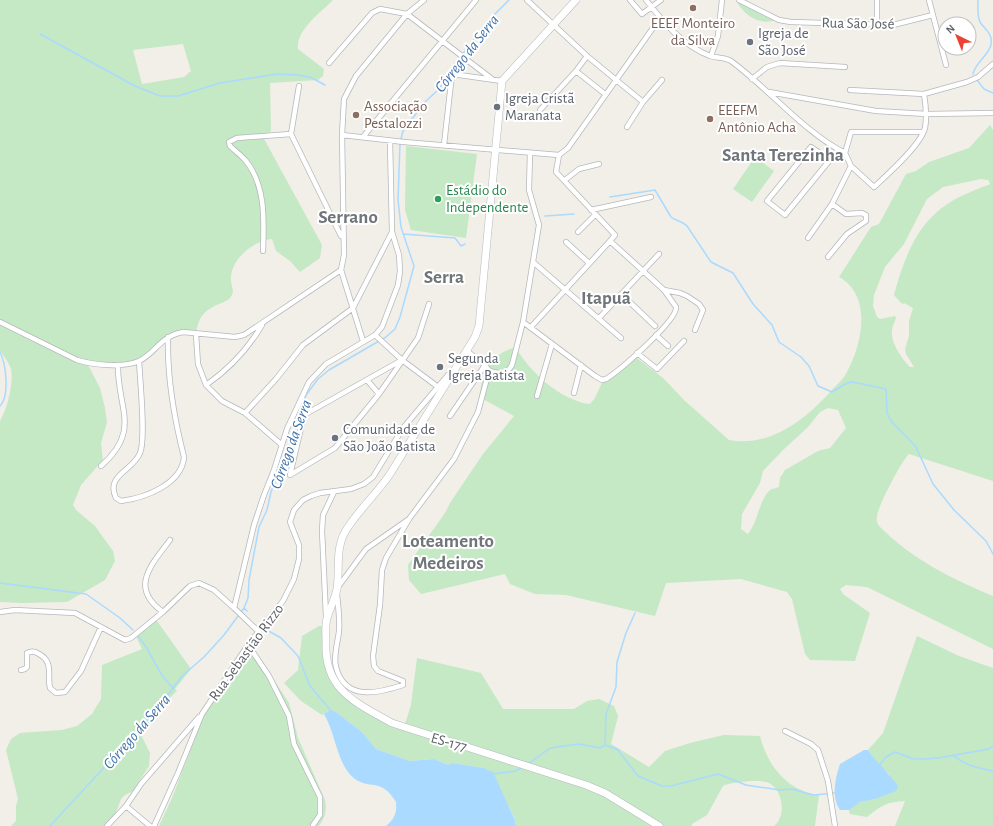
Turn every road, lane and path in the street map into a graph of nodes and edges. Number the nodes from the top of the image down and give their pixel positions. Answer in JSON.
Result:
{"nodes":[{"id":1,"x":424,"y":0,"type":"edge"},
{"id":2,"x":476,"y":0,"type":"edge"},
{"id":3,"x":527,"y":0,"type":"edge"},
{"id":4,"x":576,"y":0,"type":"edge"},
{"id":5,"x":630,"y":0,"type":"edge"},
{"id":6,"x":646,"y":0,"type":"edge"},
{"id":7,"x":661,"y":0,"type":"edge"},
{"id":8,"x":722,"y":0,"type":"edge"},
{"id":9,"x":739,"y":0,"type":"edge"},
{"id":10,"x":877,"y":0,"type":"edge"},
{"id":11,"x":929,"y":0,"type":"edge"},
{"id":12,"x":651,"y":7,"type":"junction"},
{"id":13,"x":407,"y":14,"type":"junction"},
{"id":14,"x":933,"y":15,"type":"junction"},
{"id":15,"x":660,"y":18,"type":"junction"},
{"id":16,"x":554,"y":24,"type":"junction"},
{"id":17,"x":877,"y":25,"type":"junction"},
{"id":18,"x":442,"y":40,"type":"junction"},
{"id":19,"x":587,"y":56,"type":"junction"},
{"id":20,"x":711,"y":56,"type":"junction"},
{"id":21,"x":329,"y":63,"type":"dead end"},
{"id":22,"x":993,"y":64,"type":"edge"},
{"id":23,"x":946,"y":65,"type":"dead end"},
{"id":24,"x":845,"y":67,"type":"dead end"},
{"id":25,"x":576,"y":70,"type":"junction"},
{"id":26,"x":492,"y":79,"type":"junction"},
{"id":27,"x":752,"y":79,"type":"junction"},
{"id":28,"x":616,"y":80,"type":"junction"},
{"id":29,"x":662,"y":80,"type":"dead end"},
{"id":30,"x":502,"y":81,"type":"junction"},
{"id":31,"x":299,"y":86,"type":"dead end"},
{"id":32,"x":850,"y":90,"type":"dead end"},
{"id":33,"x":769,"y":92,"type":"junction"},
{"id":34,"x":605,"y":94,"type":"junction"},
{"id":35,"x":924,"y":94,"type":"junction"},
{"id":36,"x":643,"y":102,"type":"junction"},
{"id":37,"x":540,"y":110,"type":"dead end"},
{"id":38,"x":993,"y":113,"type":"edge"},
{"id":39,"x":927,"y":114,"type":"junction"},
{"id":40,"x":627,"y":127,"type":"dead end"},
{"id":41,"x":923,"y":132,"type":"junction"},
{"id":42,"x":292,"y":134,"type":"junction"},
{"id":43,"x":342,"y":135,"type":"junction"},
{"id":44,"x":363,"y":137,"type":"junction"},
{"id":45,"x":390,"y":141,"type":"junction"},
{"id":46,"x":444,"y":145,"type":"junction"},
{"id":47,"x":496,"y":150,"type":"junction"},
{"id":48,"x":838,"y":150,"type":"junction"},
{"id":49,"x":530,"y":153,"type":"junction"},
{"id":50,"x":845,"y":153,"type":"junction"},
{"id":51,"x":559,"y":155,"type":"junction"},
{"id":52,"x":830,"y":160,"type":"junction"},
{"id":53,"x":599,"y":164,"type":"dead end"},
{"id":54,"x":851,"y":166,"type":"junction"},
{"id":55,"x":565,"y":180,"type":"junction"},
{"id":56,"x":651,"y":197,"type":"dead end"},
{"id":57,"x":832,"y":204,"type":"junction"},
{"id":58,"x":591,"y":210,"type":"junction"},
{"id":59,"x":595,"y":215,"type":"junction"},
{"id":60,"x":392,"y":232,"type":"junction"},
{"id":61,"x":578,"y":232,"type":"dead end"},
{"id":62,"x":342,"y":237,"type":"junction"},
{"id":63,"x":808,"y":238,"type":"dead end"},
{"id":64,"x":610,"y":241,"type":"junction"},
{"id":65,"x":566,"y":242,"type":"dead end"},
{"id":66,"x":263,"y":251,"type":"dead end"},
{"id":67,"x":659,"y":254,"type":"dead end"},
{"id":68,"x":828,"y":257,"type":"dead end"},
{"id":69,"x":533,"y":262,"type":"junction"},
{"id":70,"x":589,"y":263,"type":"junction"},
{"id":71,"x":341,"y":270,"type":"junction"},
{"id":72,"x":641,"y":272,"type":"junction"},
{"id":73,"x":565,"y":289,"type":"junction"},
{"id":74,"x":664,"y":290,"type":"junction"},
{"id":75,"x":621,"y":294,"type":"junction"},
{"id":76,"x":429,"y":304,"type":"dead end"},
{"id":77,"x":354,"y":308,"type":"junction"},
{"id":78,"x":599,"y":318,"type":"junction"},
{"id":79,"x":0,"y":322,"type":"edge"},
{"id":80,"x":523,"y":322,"type":"junction"},
{"id":81,"x":263,"y":324,"type":"junction"},
{"id":82,"x":655,"y":326,"type":"dead end"},
{"id":83,"x":531,"y":327,"type":"junction"},
{"id":84,"x":695,"y":330,"type":"dead end"},
{"id":85,"x":196,"y":335,"type":"junction"},
{"id":86,"x":376,"y":335,"type":"junction"},
{"id":87,"x":656,"y":335,"type":"junction"},
{"id":88,"x":168,"y":337,"type":"junction"},
{"id":89,"x":621,"y":338,"type":"dead end"},
{"id":90,"x":363,"y":341,"type":"junction"},
{"id":91,"x":684,"y":341,"type":"dead end"},
{"id":92,"x":552,"y":344,"type":"junction"},
{"id":93,"x":668,"y":346,"type":"dead end"},
{"id":94,"x":467,"y":350,"type":"junction"},
{"id":95,"x":637,"y":353,"type":"junction"},
{"id":96,"x":402,"y":360,"type":"junction"},
{"id":97,"x":139,"y":361,"type":"junction"},
{"id":98,"x":118,"y":364,"type":"junction"},
{"id":99,"x":485,"y":365,"type":"junction"},
{"id":100,"x":581,"y":365,"type":"junction"},
{"id":101,"x":489,"y":371,"type":"junction"},
{"id":102,"x":367,"y":380,"type":"junction"},
{"id":103,"x":206,"y":385,"type":"junction"},
{"id":104,"x":440,"y":386,"type":"junction"},
{"id":105,"x":574,"y":393,"type":"dead end"},
{"id":106,"x":379,"y":394,"type":"junction"},
{"id":107,"x":537,"y":396,"type":"dead end"},
{"id":108,"x":245,"y":413,"type":"junction"},
{"id":109,"x":450,"y":416,"type":"dead end"},
{"id":110,"x":282,"y":445,"type":"junction"},
{"id":111,"x":101,"y":466,"type":"dead end"},
{"id":112,"x":334,"y":492,"type":"junction"},
{"id":113,"x":409,"y":519,"type":"junction"},
{"id":114,"x":170,"y":540,"type":"dead end"},
{"id":115,"x":337,"y":589,"type":"junction"},
{"id":116,"x":236,"y":610,"type":"junction"},
{"id":117,"x":0,"y":612,"type":"edge"},
{"id":118,"x":163,"y":612,"type":"junction"},
{"id":119,"x":327,"y":619,"type":"junction"},
{"id":120,"x":101,"y":627,"type":"junction"},
{"id":121,"x":258,"y":631,"type":"junction"},
{"id":122,"x":248,"y":645,"type":"junction"},
{"id":123,"x":21,"y":670,"type":"dead end"},
{"id":124,"x":202,"y":714,"type":"junction"},
{"id":125,"x":785,"y":731,"type":"dead end"},
{"id":126,"x":126,"y":806,"type":"junction"},
{"id":127,"x":313,"y":825,"type":"edge"},
{"id":128,"x":107,"y":826,"type":"edge"},
{"id":129,"x":150,"y":826,"type":"edge"},
{"id":130,"x":154,"y":826,"type":"edge"},
{"id":131,"x":659,"y":826,"type":"edge"},
{"id":132,"x":835,"y":826,"type":"edge"}],
"edges":[{"from":1,"to":13,"type":"street"},
{"from":2,"to":18,"type":"street"},
{"from":3,"to":16,"type":"street"},
{"from":4,"to":16,"type":"main road"},
{"from":5,"to":12,"type":"street"},
{"from":6,"to":12,"type":"street"},
{"from":7,"to":12,"type":"street"},
{"from":8,"to":20,"type":"street"},
{"from":9,"to":17,"type":"street","name":"Rua São José"},
{"from":10,"to":17,"type":"street"},
{"from":11,"to":14,"type":"street"},
{"from":12,"to":15,"type":"street"},
{"from":13,"to":18,"type":"street"},
{"from":13,"to":21,"type":"street"},
{"from":13,"to":43,"type":"street"},
{"from":14,"to":17,"type":"street","name":"Rua São José"},
{"from":14,"to":23,"type":"street"},
{"from":15,"to":20,"type":"street"},
{"from":15,"to":28,"type":"street"},
{"from":16,"to":19,"type":"street"},
{"from":16,"to":30,"type":"main road"},
{"from":18,"to":26,"type":"street"},
{"from":18,"to":44,"type":"street"},
{"from":19,"to":25,"type":"street"},
{"from":19,"to":28,"type":"street"},
{"from":20,"to":27,"type":"street"},
{"from":22,"to":35,"type":"street"},
{"from":24,"to":27,"type":"street"},
{"from":25,"to":34,"type":"street"},
{"from":25,"to":37,"type":"street"},
{"from":26,"to":30,"type":"street"},
{"from":26,"to":46,"type":"street"},
{"from":27,"to":33,"type":"street"},
{"from":28,"to":34,"type":"street"},
{"from":28,"to":36,"type":"street"},
{"from":29,"to":36,"type":"street"},
{"from":30,"to":47,"type":"main road","number":"ES-177"},
{"from":31,"to":42,"type":"street"},
{"from":32,"to":35,"type":"street"},
{"from":33,"to":39,"type":"street"},
{"from":33,"to":48,"type":"street"},
{"from":34,"to":51,"type":"street"},
{"from":35,"to":39,"type":"street"},
{"from":36,"to":40,"type":"street"},
{"from":38,"to":39,"type":"street"},
{"from":39,"to":41,"type":"street"},
{"from":41,"to":50,"type":"street"},
{"from":41,"to":54,"type":"street"},
{"from":42,"to":62,"type":"street"},
{"from":42,"to":66,"type":"street"},
{"from":43,"to":44,"type":"street"},
{"from":43,"to":62,"type":"street"},
{"from":44,"to":45,"type":"street"},
{"from":45,"to":46,"type":"street"},
{"from":45,"to":60,"type":"street"},
{"from":46,"to":47,"type":"street"},
{"from":47,"to":49,"type":"street"},
{"from":47,"to":94,"type":"main road","number":"ES-177"},
{"from":48,"to":50,"type":"street"},
{"from":48,"to":52,"type":"street"},
{"from":49,"to":51,"type":"street"},
{"from":49,"to":69,"type":"street"},
{"from":50,"to":54,"type":"street"},
{"from":51,"to":55,"type":"street"},
{"from":52,"to":52,"type":"street"},
{"from":53,"to":55,"type":"street"},
{"from":54,"to":57,"type":"street"},
{"from":55,"to":58,"type":"street"},
{"from":56,"to":58,"type":"street"},
{"from":57,"to":63,"type":"street"},
{"from":57,"to":68,"type":"street"},
{"from":58,"to":59,"type":"street"},
{"from":59,"to":61,"type":"street"},
{"from":59,"to":64,"type":"street"},
{"from":60,"to":77,"type":"street"},
{"from":60,"to":86,"type":"street"},
{"from":62,"to":71,"type":"street"},
{"from":64,"to":70,"type":"street"},
{"from":64,"to":72,"type":"street"},
{"from":65,"to":70,"type":"street"},
{"from":67,"to":72,"type":"street"},
{"from":69,"to":73,"type":"street"},
{"from":69,"to":80,"type":"street"},
{"from":70,"to":73,"type":"street"},
{"from":71,"to":77,"type":"street"},
{"from":71,"to":81,"type":"street"},
{"from":72,"to":74,"type":"street"},
{"from":72,"to":75,"type":"street"},
{"from":73,"to":78,"type":"street"},
{"from":73,"to":83,"type":"street"},
{"from":74,"to":84,"type":"street"},
{"from":74,"to":87,"type":"street"},
{"from":75,"to":78,"type":"street"},
{"from":75,"to":82,"type":"street"},
{"from":76,"to":96,"type":"street"},
{"from":77,"to":90,"type":"street"},
{"from":77,"to":108,"type":"street"},
{"from":78,"to":89,"type":"street"},
{"from":79,"to":98,"type":"street"},
{"from":80,"to":83,"type":"street"},
{"from":80,"to":101,"type":"street"},
{"from":81,"to":85,"type":"street"},
{"from":81,"to":103,"type":"street"},
{"from":83,"to":92,"type":"street"},
{"from":85,"to":88,"type":"street"},
{"from":85,"to":103,"type":"street"},
{"from":86,"to":90,"type":"street"},
{"from":86,"to":96,"type":"street"},
{"from":87,"to":93,"type":"street"},
{"from":87,"to":95,"type":"street"},
{"from":88,"to":97,"type":"street"},
{"from":88,"to":97,"type":"street"},
{"from":90,"to":110,"type":"street"},
{"from":91,"to":95,"type":"street"},
{"from":92,"to":100,"type":"street"},
{"from":92,"to":107,"type":"street"},
{"from":94,"to":99,"type":"street"},
{"from":94,"to":104,"type":"main road","number":"ES-177"},
{"from":95,"to":100,"type":"street"},
{"from":96,"to":102,"type":"street"},
{"from":96,"to":104,"type":"street"},
{"from":96,"to":106,"type":"street"},
{"from":97,"to":98,"type":"street"},
{"from":98,"to":111,"type":"street"},
{"from":99,"to":101,"type":"street"},
{"from":99,"to":109,"type":"street"},
{"from":100,"to":105,"type":"street"},
{"from":101,"to":113,"type":"street"},
{"from":102,"to":106,"type":"street"},
{"from":102,"to":106,"type":"street"},
{"from":103,"to":108,"type":"street"},
{"from":104,"to":112,"type":"street","name":"Rua Sebastião Rizzo"},
{"from":104,"to":115,"type":"main road","number":"ES-177"},
{"from":108,"to":110,"type":"street"},
{"from":110,"to":116,"type":"street"},
{"from":112,"to":119,"type":"street"},
{"from":112,"to":121,"type":"street","name":"Rua Sebastião Rizzo"},
{"from":113,"to":115,"type":"street"},
{"from":113,"to":115,"type":"street"},
{"from":114,"to":118,"type":"street"},
{"from":115,"to":119,"type":"main road","name":"ES-177","number":"ES-177"},
{"from":116,"to":118,"type":"street"},
{"from":116,"to":121,"type":"street"},
{"from":117,"to":120,"type":"street"},
{"from":118,"to":120,"type":"street"},
{"from":119,"to":131,"type":"main road","name":"ES-177","number":"ES-177"},
{"from":120,"to":123,"type":"street"},
{"from":121,"to":122,"type":"street","name":"Rua Sebastião Rizzo"},
{"from":122,"to":124,"type":"street","name":"Rua Sebastião Rizzo"},
{"from":122,"to":127,"type":"street"},
{"from":124,"to":126,"type":"street"},
{"from":124,"to":130,"type":"street","name":"Rua Sebastião Rizzo"},
{"from":125,"to":132,"type":"street"},
{"from":126,"to":128,"type":"street"},
{"from":126,"to":129,"type":"street"}]}
